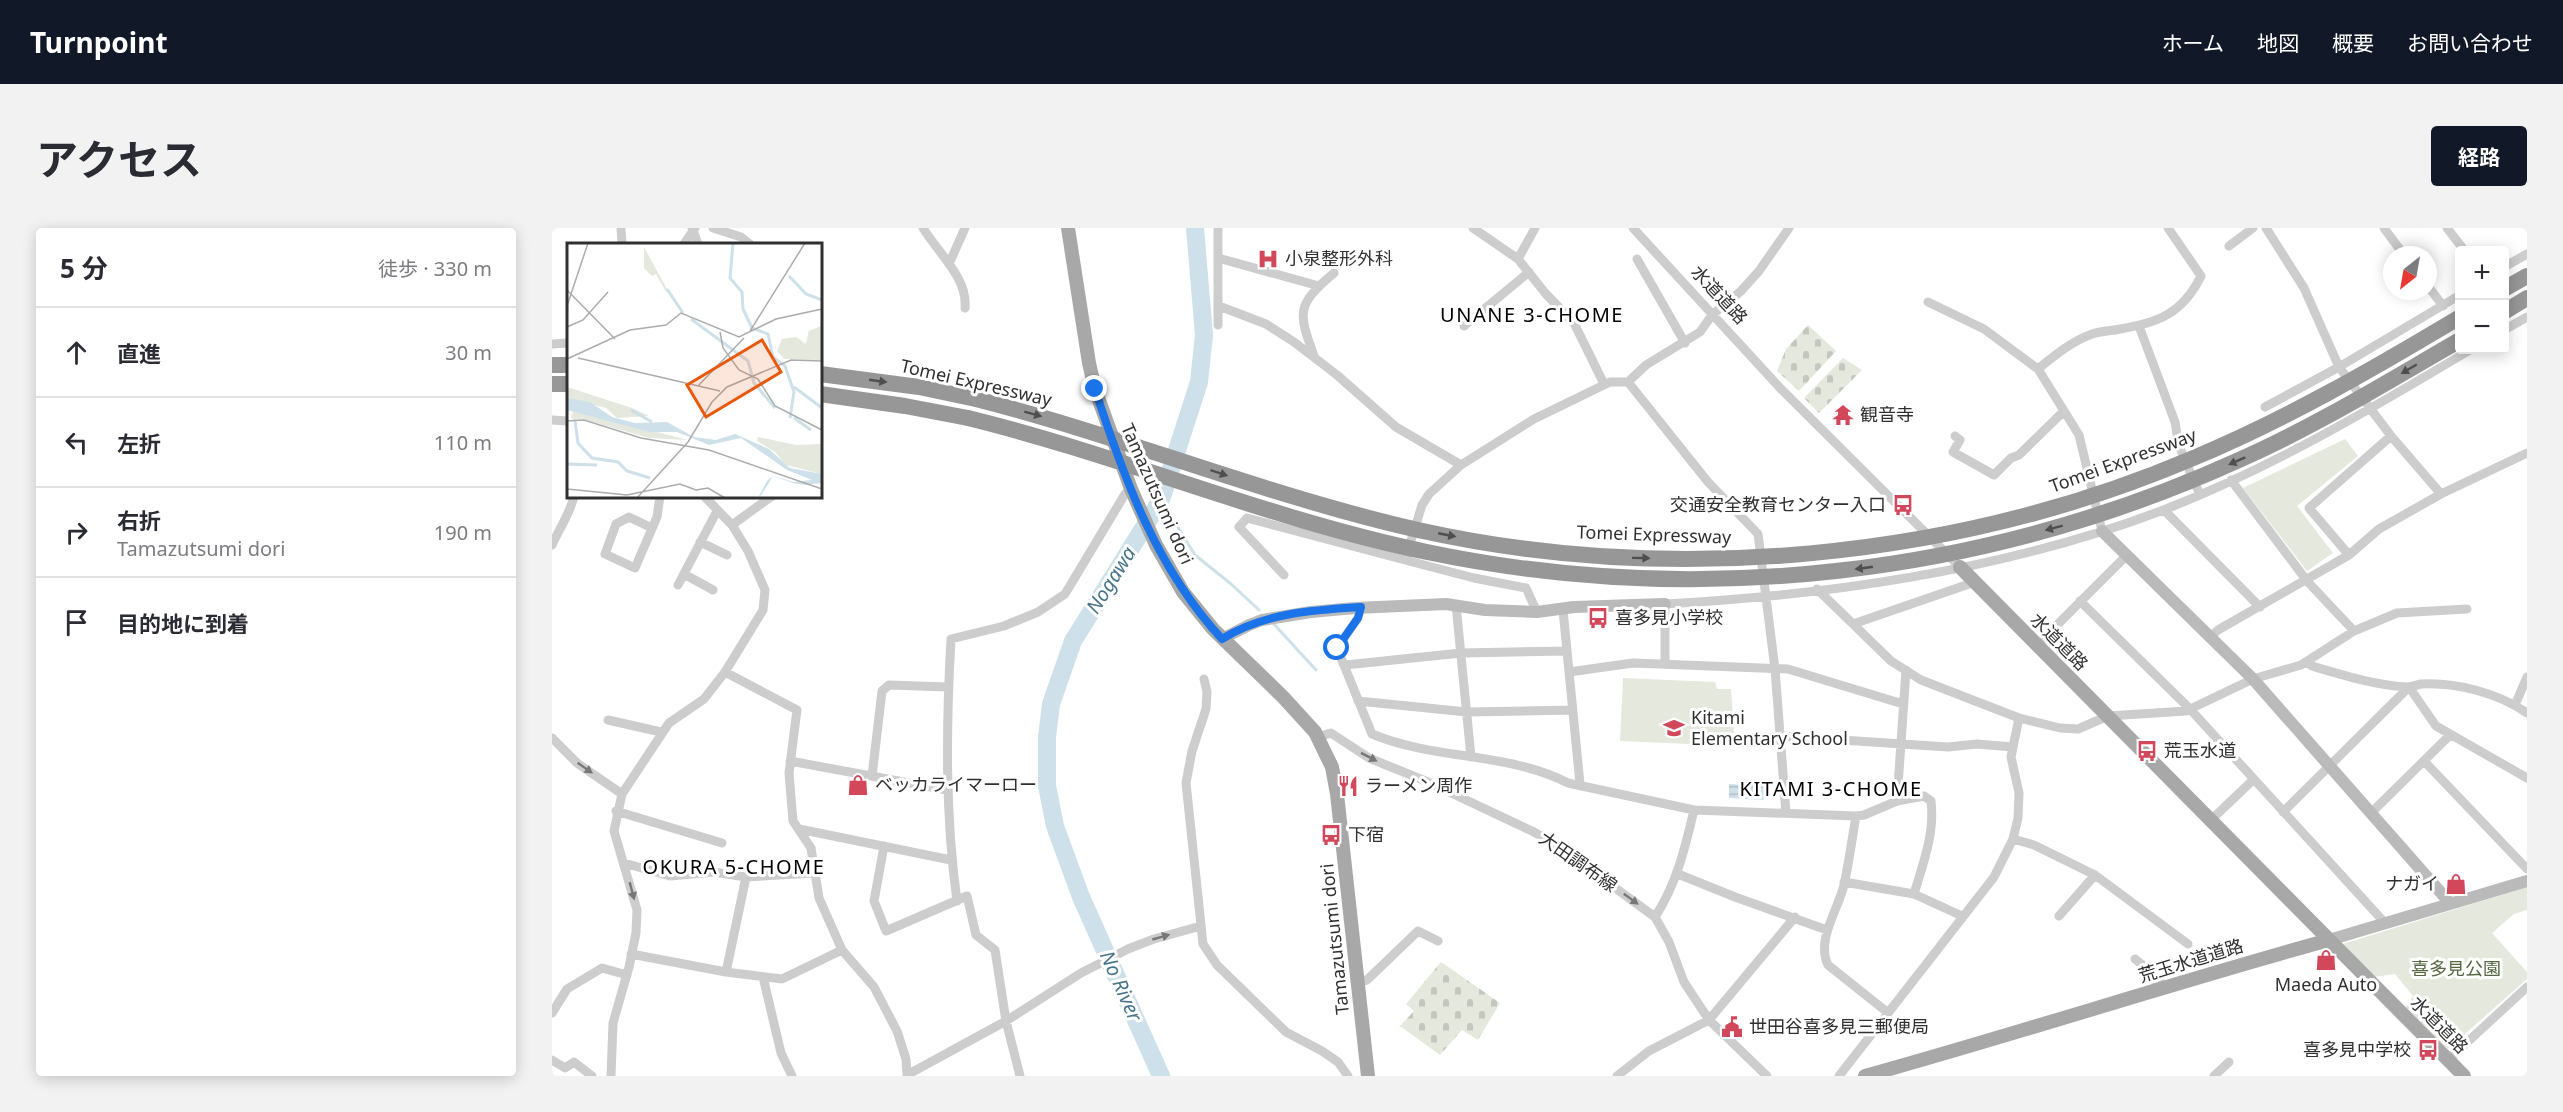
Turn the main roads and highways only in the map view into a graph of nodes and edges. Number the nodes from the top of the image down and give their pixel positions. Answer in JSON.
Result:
{"nodes":[{"id":1,"x":1068,"y":228,"type":"edge"},
{"id":2,"x":2527,"y":276,"type":"edge"},
{"id":3,"x":2509,"y":287,"type":"edge"},
{"id":4,"x":2527,"y":298,"type":"edge"},
{"id":5,"x":2509,"y":309,"type":"edge"},
{"id":6,"x":2455,"y":319,"type":"edge"},
{"id":7,"x":2455,"y":343,"type":"edge"},
{"id":8,"x":822,"y":374,"type":"edge"},
{"id":9,"x":822,"y":394,"type":"edge"},
{"id":10,"x":1960,"y":567,"type":"road end"},
{"id":11,"x":2329,"y":940,"type":"junction"},
{"id":12,"x":1368,"y":1076,"type":"edge"},
{"id":13,"x":1866,"y":1076,"type":"edge"},
{"id":14,"x":2464,"y":1076,"type":"edge"}],
"edges":[{"from":1,"to":12,"type":"main road","name":"Tamazutsumi dori"},
{"from":2,"to":3,"type":"highway"},
{"from":4,"to":5,"type":"highway"},
{"from":8,"to":6,"type":"highway","name":"Tomei Expressway","one_way":true,"bridge":true},
{"from":7,"to":9,"type":"highway","name":"Tomei Expressway","one_way":true,"bridge":true},
{"from":10,"to":11,"type":"main road","name":"水道道路"},
{"from":11,"to":13,"type":"main road","name":"荒玉水道道路"},
{"from":11,"to":14,"type":"main road","name":"水道道路"}]}
